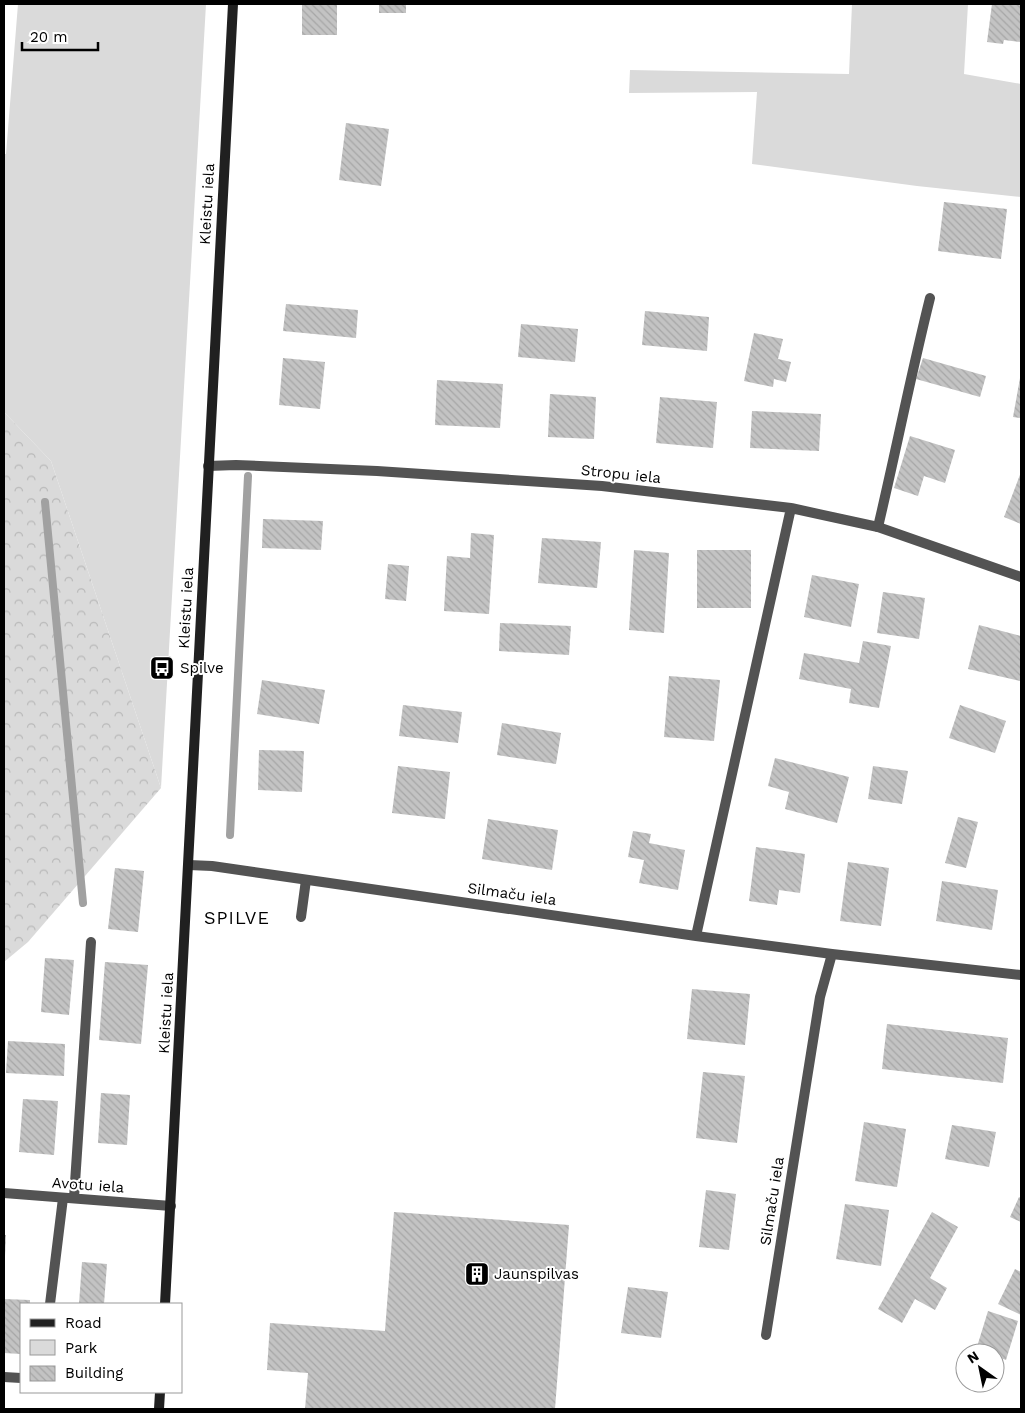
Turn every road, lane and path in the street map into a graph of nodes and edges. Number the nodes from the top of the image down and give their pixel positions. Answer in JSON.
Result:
{"nodes":[{"id":1,"x":233,"y":4,"type":"edge"},
{"id":2,"x":930,"y":298,"type":"dead end"},
{"id":3,"x":208,"y":466,"type":"junction"},
{"id":4,"x":791,"y":508,"type":"junction"},
{"id":5,"x":878,"y":527,"type":"junction"},
{"id":6,"x":1021,"y":577,"type":"edge"},
{"id":7,"x":189,"y":865,"type":"junction"},
{"id":8,"x":306,"y":880,"type":"junction"},
{"id":9,"x":301,"y":917,"type":"dead end"},
{"id":10,"x":696,"y":936,"type":"junction"},
{"id":11,"x":91,"y":942,"type":"dead end"},
{"id":12,"x":832,"y":954,"type":"junction"},
{"id":13,"x":1021,"y":975,"type":"edge"},
{"id":14,"x":4,"y":1193,"type":"edge"},
{"id":15,"x":62,"y":1198,"type":"junction"},
{"id":16,"x":74,"y":1198,"type":"junction"},
{"id":17,"x":170,"y":1206,"type":"junction"},
{"id":18,"x":50,"y":1303,"type":"edge"},
{"id":19,"x":165,"y":1303,"type":"edge"},
{"id":20,"x":766,"y":1335,"type":"dead end"},
{"id":21,"x":4,"y":1377,"type":"edge"},
{"id":22,"x":20,"y":1378,"type":"edge"},
{"id":23,"x":160,"y":1393,"type":"edge"},
{"id":24,"x":159,"y":1409,"type":"edge"}],
"edges":[{"from":1,"to":3,"type":"street","name":"Kleistu iela"},
{"from":2,"to":5,"type":"street"},
{"from":3,"to":4,"type":"street","name":"Stropu iela"},
{"from":3,"to":7,"type":"street","name":"Kleistu iela"},
{"from":4,"to":5,"type":"street","name":"Stropu iela"},
{"from":4,"to":10,"type":"street"},
{"from":5,"to":6,"type":"street","name":"Stropu iela"},
{"from":7,"to":8,"type":"street","name":"Silmaču iela"},
{"from":7,"to":17,"type":"street","name":"Kleistu iela"},
{"from":8,"to":9,"type":"street"},
{"from":8,"to":10,"type":"street","name":"Silmaču iela"},
{"from":10,"to":12,"type":"street","name":"Silmaču iela"},
{"from":11,"to":16,"type":"street"},
{"from":12,"to":13,"type":"street","name":"Silmaču iela"},
{"from":12,"to":20,"type":"street","name":"Silmaču iela"},
{"from":14,"to":15,"type":"street","name":"Avotu iela"},
{"from":15,"to":16,"type":"street","name":"Avotu iela"},
{"from":15,"to":18,"type":"street"},
{"from":16,"to":17,"type":"street","name":"Avotu iela"},
{"from":17,"to":19,"type":"street","name":"Kleistu iela"},
{"from":21,"to":22,"type":"street"},
{"from":23,"to":24,"type":"street"}]}
